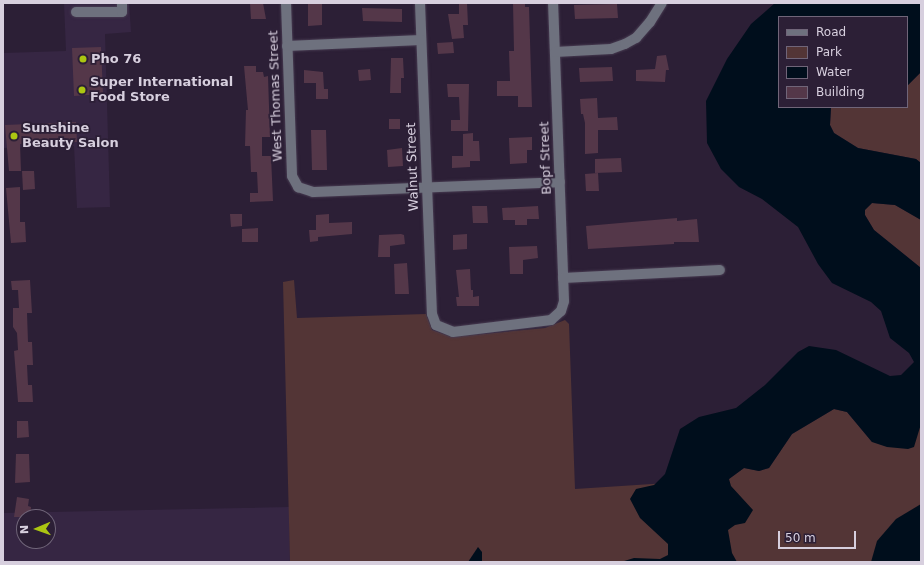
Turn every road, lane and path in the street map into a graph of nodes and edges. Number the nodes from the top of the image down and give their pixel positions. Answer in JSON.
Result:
{"nodes":[{"id":1,"x":122,"y":3,"type":"edge"},
{"id":2,"x":286,"y":3,"type":"edge"},
{"id":3,"x":420,"y":3,"type":"edge"},
{"id":4,"x":553,"y":3,"type":"edge"},
{"id":5,"x":660,"y":6,"type":"edge"},
{"id":6,"x":76,"y":12,"type":"dead end"},
{"id":7,"x":422,"y":40,"type":"junction"},
{"id":8,"x":287,"y":46,"type":"junction"},
{"id":9,"x":555,"y":52,"type":"junction"},
{"id":10,"x":560,"y":182,"type":"junction"},
{"id":11,"x":427,"y":188,"type":"junction"},
{"id":12,"x":720,"y":270,"type":"dead end"},
{"id":13,"x":563,"y":278,"type":"junction"},
{"id":14,"x":561,"y":311,"type":"joint"}],
"edges":[{"from":1,"to":6,"type":"street"},
{"from":2,"to":8,"type":"street","name":"West Thomas Street"},
{"from":3,"to":7,"type":"street","name":"Walnut Street"},
{"from":4,"to":9,"type":"street","name":"Bopf Street"},
{"from":5,"to":9,"type":"street"},
{"from":7,"to":8,"type":"street"},
{"from":7,"to":11,"type":"street","name":"Walnut Street"},
{"from":8,"to":11,"type":"street","name":"West Thomas Street"},
{"from":9,"to":10,"type":"street","name":"Bopf Street"},
{"from":10,"to":11,"type":"street"},
{"from":10,"to":13,"type":"street","name":"Bopf Street"},
{"from":11,"to":14,"type":"street","name":"Walnut Street"},
{"from":12,"to":13,"type":"street"},
{"from":13,"to":14,"type":"street","name":"Bopf Street"}]}
